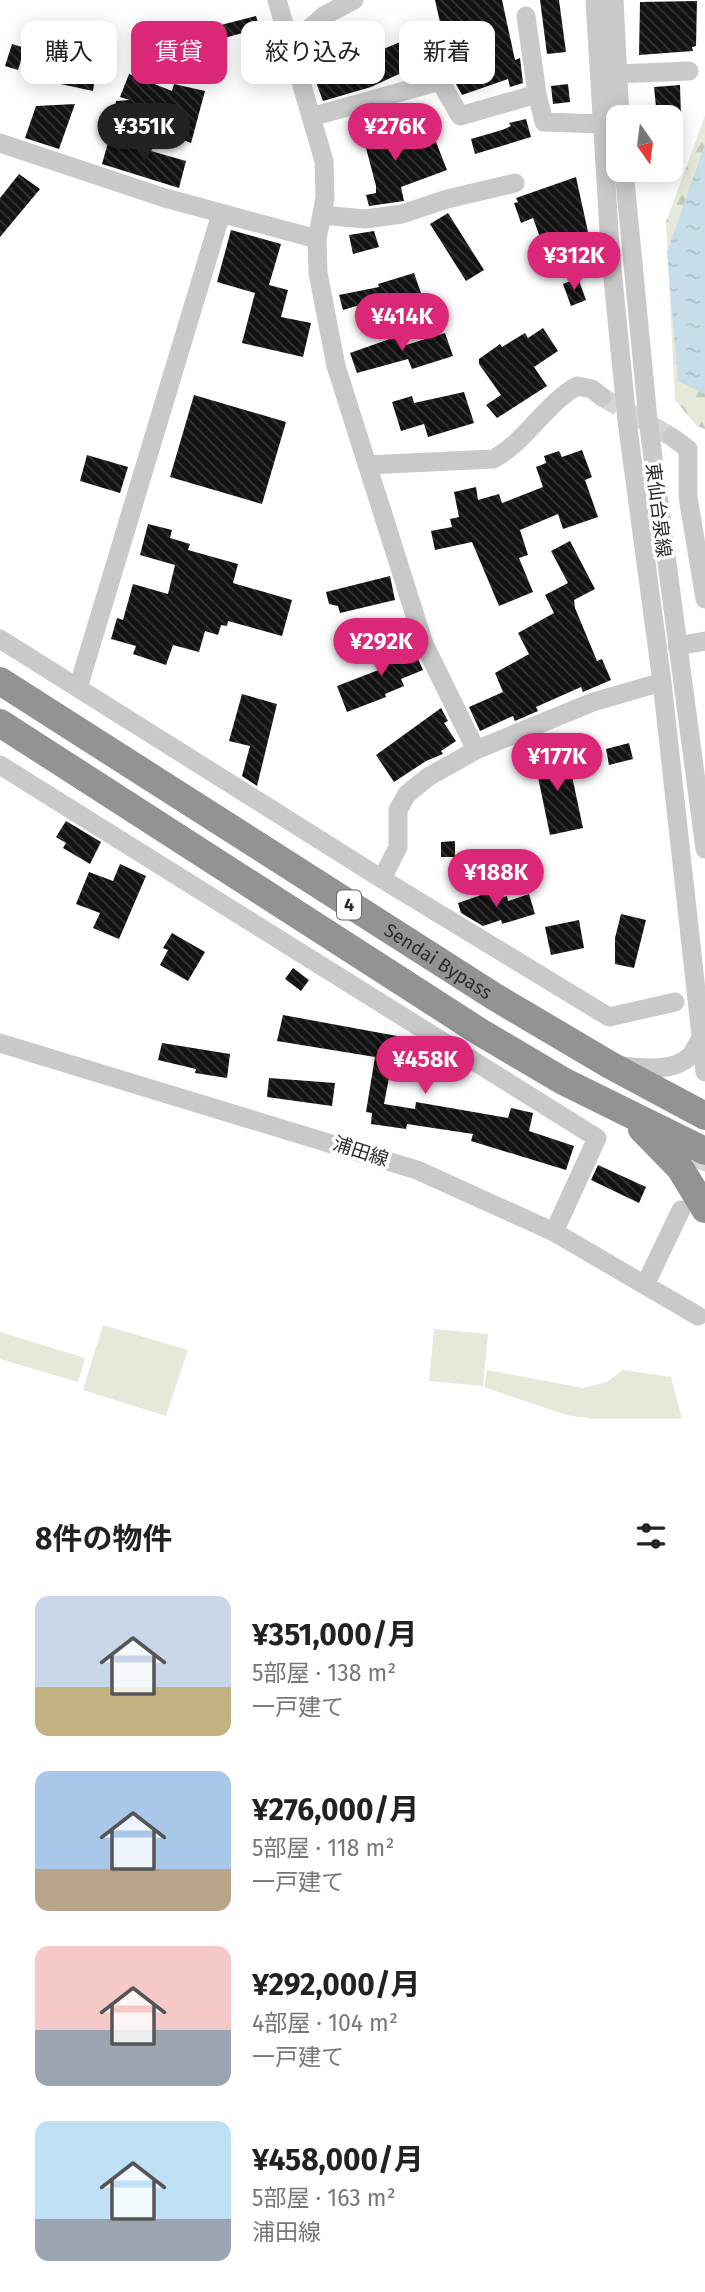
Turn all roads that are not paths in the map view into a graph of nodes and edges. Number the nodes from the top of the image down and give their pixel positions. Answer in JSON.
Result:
{"nodes":[{"id":1,"x":277,"y":0,"type":"edge"},
{"id":2,"x":354,"y":0,"type":"edge"},
{"id":3,"x":595,"y":0,"type":"edge"},
{"id":4,"x":614,"y":0,"type":"edge"},
{"id":5,"x":526,"y":16,"type":"dead end"},
{"id":6,"x":283,"y":21,"type":"edge"},
{"id":7,"x":318,"y":21,"type":"edge"},
{"id":8,"x":689,"y":71,"type":"dead end"},
{"id":9,"x":617,"y":74,"type":"junction"},
{"id":10,"x":301,"y":84,"type":"edge"},
{"id":11,"x":537,"y":94,"type":"junction"},
{"id":12,"x":608,"y":105,"type":"edge"},
{"id":13,"x":612,"y":105,"type":"edge"},
{"id":14,"x":311,"y":117,"type":"junction"},
{"id":15,"x":606,"y":120,"type":"edge"},
{"id":16,"x":0,"y":143,"type":"edge"},
{"id":17,"x":610,"y":182,"type":"edge"},
{"id":18,"x":625,"y":182,"type":"edge"},
{"id":19,"x":514,"y":183,"type":"dead end"},
{"id":20,"x":221,"y":214,"type":"junction"},
{"id":21,"x":322,"y":215,"type":"junction"},
{"id":22,"x":317,"y":239,"type":"junction"},
{"id":23,"x":610,"y":248,"type":"junction"},
{"id":24,"x":550,"y":267,"type":"dead end"},
{"id":25,"x":602,"y":397,"type":"tunnel mouth"},
{"id":26,"x":672,"y":437,"type":"tunnel mouth"},
{"id":27,"x":366,"y":465,"type":"junction"},
{"id":28,"x":705,"y":599,"type":"edge"},
{"id":29,"x":0,"y":639,"type":"edge"},
{"id":30,"x":705,"y":641,"type":"edge"},
{"id":31,"x":677,"y":646,"type":"junction"},
{"id":32,"x":0,"y":681,"type":"edge"},
{"id":33,"x":662,"y":682,"type":"junction"},
{"id":34,"x":78,"y":688,"type":"junction"},
{"id":35,"x":0,"y":723,"type":"edge"},
{"id":36,"x":477,"y":750,"type":"junction"},
{"id":37,"x":0,"y":765,"type":"edge"},
{"id":38,"x":705,"y":849,"type":"edge"},
{"id":39,"x":382,"y":878,"type":"junction"},
{"id":40,"x":675,"y":1002,"type":"dead end"},
{"id":41,"x":701,"y":1038,"type":"junction"},
{"id":42,"x":0,"y":1043,"type":"edge"},
{"id":43,"x":610,"y":1065,"type":"junction"},
{"id":44,"x":705,"y":1072,"type":"edge"},
{"id":45,"x":628,"y":1114,"type":"junction"},
{"id":46,"x":705,"y":1116,"type":"edge"},
{"id":47,"x":705,"y":1150,"type":"edge"},
{"id":48,"x":693,"y":1209,"type":"edge"},
{"id":49,"x":554,"y":1232,"type":"junction"},
{"id":50,"x":645,"y":1285,"type":"junction"},
{"id":51,"x":698,"y":1316,"type":"dead end"}],
"edges":[{"from":1,"to":6,"type":"street"},
{"from":2,"to":7,"type":"street"},
{"from":3,"to":12,"type":"street"},
{"from":4,"to":9,"type":"street"},
{"from":5,"to":11,"type":"street"},
{"from":8,"to":9,"type":"street"},
{"from":9,"to":13,"type":"street"},
{"from":10,"to":14,"type":"street"},
{"from":11,"to":14,"type":"street"},
{"from":11,"to":15,"type":"street"},
{"from":14,"to":21,"type":"street"},
{"from":16,"to":20,"type":"street"},
{"from":17,"to":23,"type":"street"},
{"from":18,"to":31,"type":"street","name":"東仙台泉線"},
{"from":19,"to":21,"type":"street"},
{"from":20,"to":22,"type":"street"},
{"from":20,"to":34,"type":"street"},
{"from":21,"to":22,"type":"street"},
{"from":22,"to":27,"type":"street"},
{"from":23,"to":24,"type":"street"},
{"from":23,"to":33,"type":"street"},
{"from":25,"to":27,"type":"street"},
{"from":26,"to":28,"type":"street"},
{"from":27,"to":36,"type":"street"},
{"from":29,"to":34,"type":"street"},
{"from":30,"to":31,"type":"street"},
{"from":31,"to":38,"type":"street","name":"東仙台泉線"},
{"from":32,"to":43,"type":"highway","name":"Sendai Bypass","number":"4"},
{"from":33,"to":36,"type":"street"},
{"from":33,"to":41,"type":"street"},
{"from":34,"to":39,"type":"street"},
{"from":35,"to":45,"type":"highway","name":"Sendai Bypass","number":"4"},
{"from":36,"to":39,"type":"street"},
{"from":37,"to":49,"type":"street"},
{"from":39,"to":40,"type":"street"},
{"from":41,"to":43,"type":"street"},
{"from":41,"to":44,"type":"street"},
{"from":42,"to":49,"type":"street","name":"浦田線"},
{"from":43,"to":46,"type":"highway","name":"Sendai Bypass","number":"4"},
{"from":45,"to":47,"type":"highway","name":"Sendai Bypass","number":"4"},
{"from":45,"to":48,"type":"highway"},
{"from":48,"to":50,"type":"street"},
{"from":49,"to":50,"type":"street","name":"浦田線"},
{"from":50,"to":51,"type":"street","name":"浦田線"}]}
